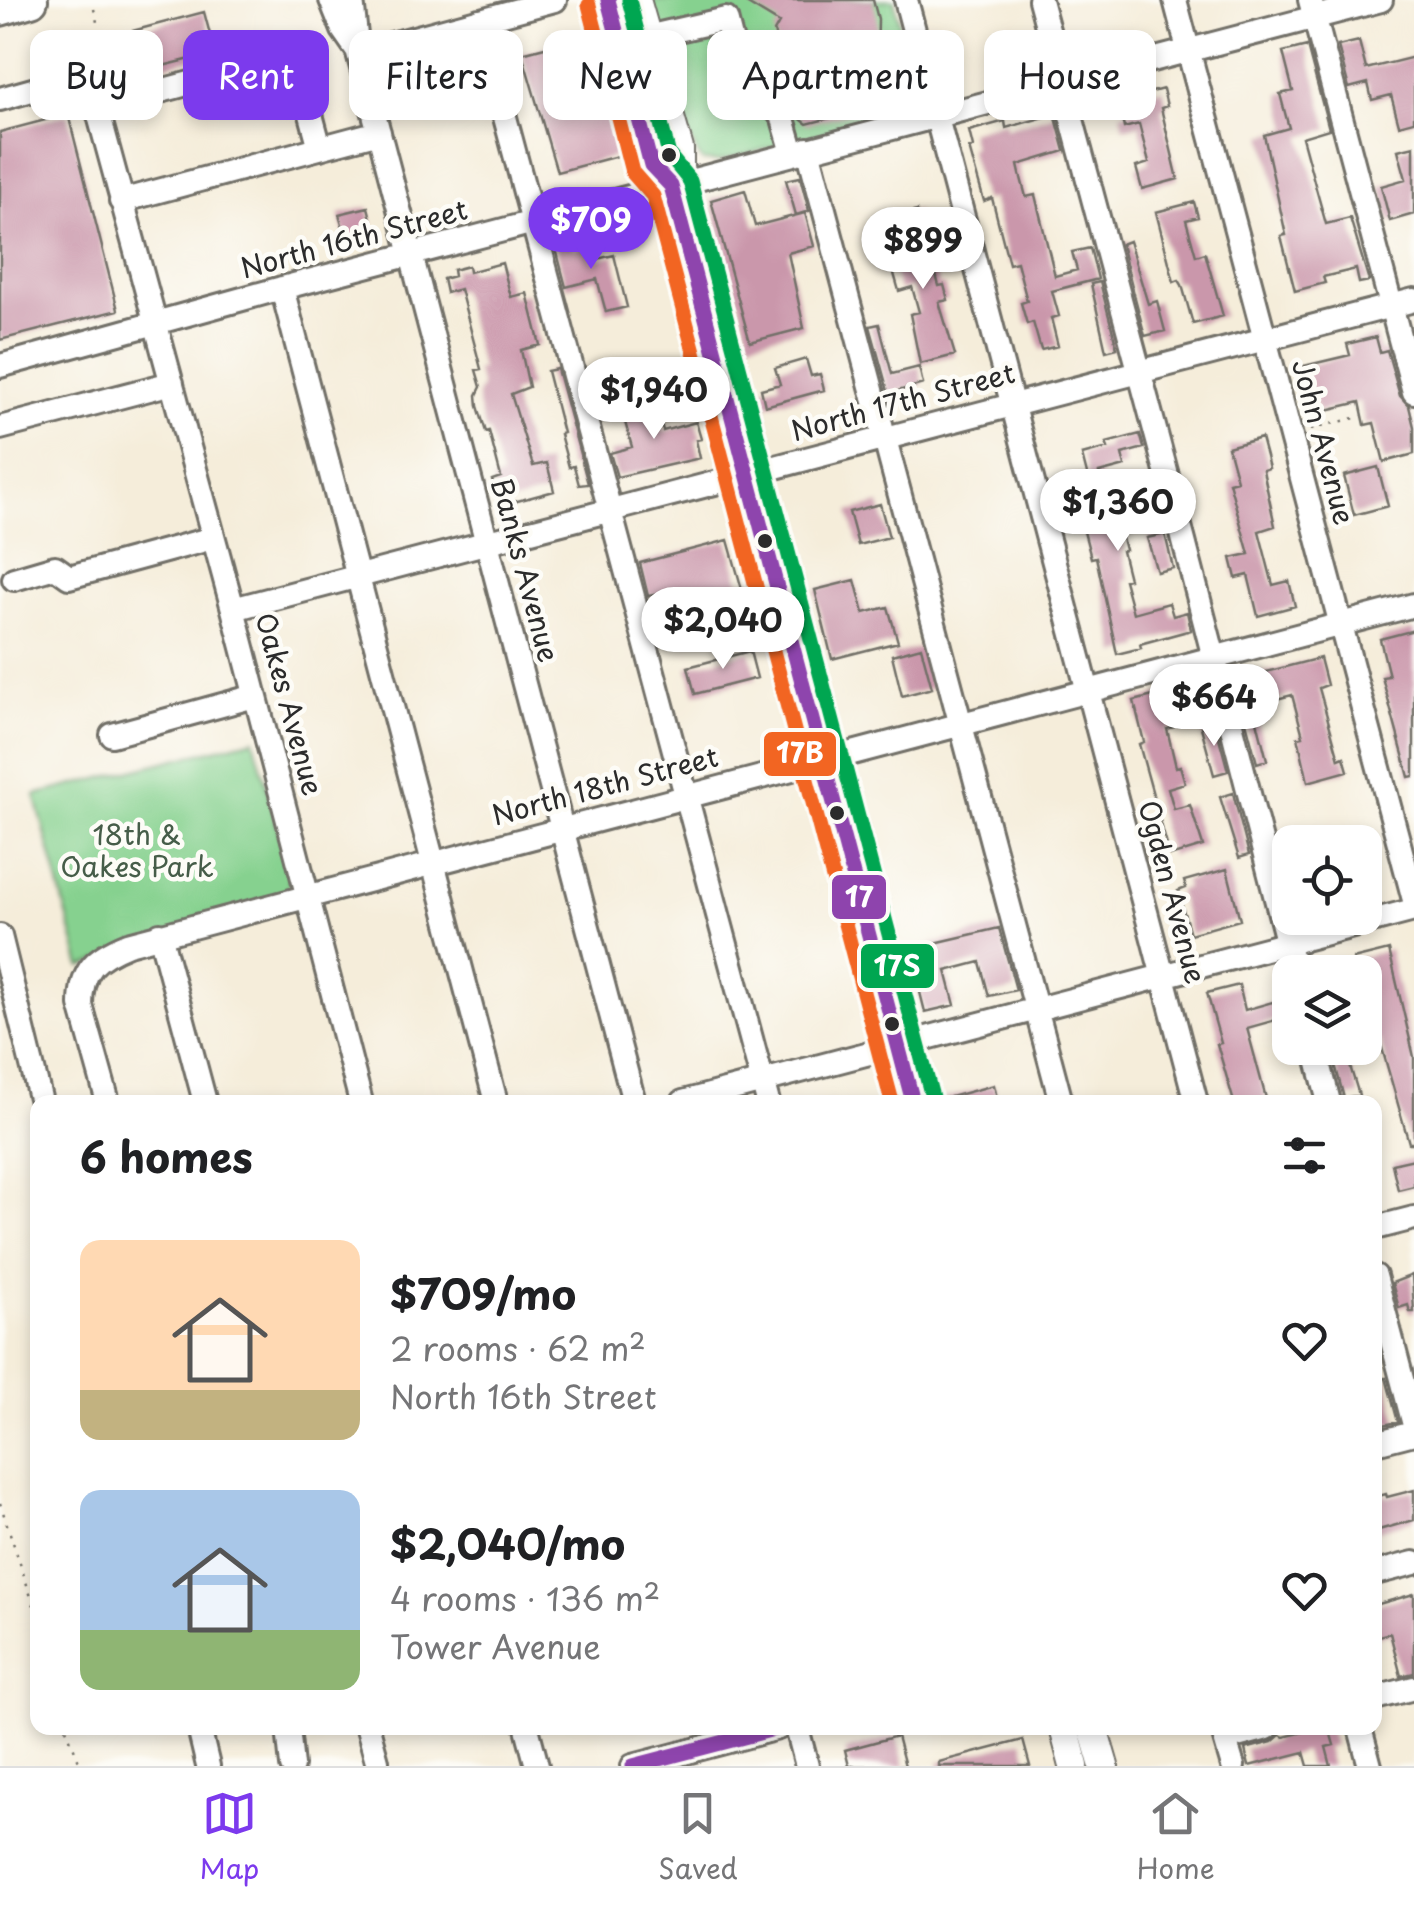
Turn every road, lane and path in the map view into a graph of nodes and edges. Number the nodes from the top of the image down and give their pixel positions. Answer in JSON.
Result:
{"nodes":[{"id":1,"x":31,"y":0,"type":"edge"},
{"id":2,"x":331,"y":0,"type":"edge"},
{"id":3,"x":352,"y":0,"type":"edge"},
{"id":4,"x":555,"y":0,"type":"edge"},
{"id":5,"x":608,"y":0,"type":"edge"},
{"id":6,"x":636,"y":0,"type":"edge"},
{"id":7,"x":906,"y":0,"type":"edge"},
{"id":8,"x":1040,"y":0,"type":"edge"},
{"id":9,"x":1175,"y":0,"type":"edge"},
{"id":10,"x":1381,"y":0,"type":"edge"},
{"id":11,"x":0,"y":9,"type":"edge"},
{"id":12,"x":1312,"y":9,"type":"edge"},
{"id":13,"x":94,"y":10,"type":"dead end"},
{"id":14,"x":479,"y":20,"type":"junction"},
{"id":15,"x":99,"y":30,"type":"edge"},
{"id":16,"x":355,"y":30,"type":"edge"},
{"id":17,"x":441,"y":30,"type":"edge"},
{"id":18,"x":645,"y":30,"type":"edge"},
{"id":19,"x":678,"y":30,"type":"edge"},
{"id":20,"x":914,"y":30,"type":"edge"},
{"id":21,"x":1048,"y":30,"type":"edge"},
{"id":22,"x":349,"y":39,"type":"edge"},
{"id":23,"x":1188,"y":50,"type":"junction"},
{"id":24,"x":1156,"y":59,"type":"edge"},
{"id":25,"x":163,"y":90,"type":"edge"},
{"id":26,"x":30,"y":91,"type":"edge"},
{"id":27,"x":0,"y":99,"type":"edge"},
{"id":28,"x":100,"y":120,"type":"edge"},
{"id":29,"x":376,"y":120,"type":"edge"},
{"id":30,"x":671,"y":120,"type":"edge"},
{"id":31,"x":920,"y":120,"type":"edge"},
{"id":32,"x":937,"y":120,"type":"edge"},
{"id":33,"x":1071,"y":120,"type":"edge"},
{"id":34,"x":379,"y":132,"type":"junction"},
{"id":35,"x":320,"y":148,"type":"junction"},
{"id":36,"x":800,"y":151,"type":"junction"},
{"id":37,"x":672,"y":186,"type":"junction"},
{"id":38,"x":121,"y":201,"type":"junction"},
{"id":39,"x":535,"y":223,"type":"junction"},
{"id":40,"x":411,"y":254,"type":"junction"},
{"id":41,"x":282,"y":288,"type":"junction"},
{"id":42,"x":1414,"y":300,"type":"edge"},
{"id":43,"x":1391,"y":306,"type":"junction"},
{"id":44,"x":156,"y":322,"type":"junction"},
{"id":45,"x":1265,"y":340,"type":"junction"},
{"id":46,"x":0,"y":366,"type":"edge"},
{"id":47,"x":1140,"y":372,"type":"junction"},
{"id":48,"x":172,"y":383,"type":"junction"},
{"id":49,"x":1414,"y":392,"type":"edge"},
{"id":50,"x":1012,"y":405,"type":"junction"},
{"id":51,"x":1364,"y":416,"type":"dead end"},
{"id":52,"x":0,"y":428,"type":"edge"},
{"id":53,"x":1290,"y":434,"type":"junction"},
{"id":54,"x":885,"y":438,"type":"junction"},
{"id":55,"x":747,"y":474,"type":"junction"},
{"id":56,"x":611,"y":510,"type":"junction"},
{"id":57,"x":213,"y":538,"type":"junction"},
{"id":58,"x":486,"y":542,"type":"junction"},
{"id":59,"x":358,"y":576,"type":"junction"},
{"id":60,"x":14,"y":579,"type":"dead end"},
{"id":61,"x":1414,"y":605,"type":"edge"},
{"id":62,"x":233,"y":609,"type":"junction"},
{"id":63,"x":1340,"y":624,"type":"junction"},
{"id":64,"x":1215,"y":657,"type":"junction"},
{"id":65,"x":1088,"y":690,"type":"junction"},
{"id":66,"x":256,"y":696,"type":"junction"},
{"id":67,"x":960,"y":724,"type":"junction"},
{"id":68,"x":112,"y":734,"type":"dead end"},
{"id":69,"x":822,"y":760,"type":"junction"},
{"id":70,"x":686,"y":796,"type":"junction"},
{"id":71,"x":562,"y":828,"type":"junction"},
{"id":72,"x":433,"y":862,"type":"junction"},
{"id":73,"x":307,"y":896,"type":"junction"},
{"id":74,"x":1414,"y":900,"type":"edge"},
{"id":75,"x":1414,"y":910,"type":"edge"},
{"id":76,"x":160,"y":934,"type":"junction"},
{"id":77,"x":0,"y":936,"type":"edge"},
{"id":78,"x":1287,"y":943,"type":"junction"},
{"id":79,"x":1290,"y":955,"type":"edge"},
{"id":80,"x":1164,"y":976,"type":"junction"},
{"id":81,"x":1037,"y":1009,"type":"junction"},
{"id":82,"x":898,"y":1046,"type":"junction"},
{"id":83,"x":1319,"y":1065,"type":"edge"},
{"id":84,"x":765,"y":1092,"type":"edge"},
{"id":85,"x":38,"y":1095,"type":"edge"},
{"id":86,"x":106,"y":1095,"type":"edge"},
{"id":87,"x":202,"y":1095,"type":"edge"},
{"id":88,"x":360,"y":1095,"type":"edge"},
{"id":89,"x":494,"y":1095,"type":"edge"},
{"id":90,"x":632,"y":1095,"type":"edge"},
{"id":91,"x":911,"y":1095,"type":"edge"},
{"id":92,"x":1059,"y":1095,"type":"edge"},
{"id":93,"x":1194,"y":1095,"type":"edge"},
{"id":94,"x":1327,"y":1095,"type":"edge"},
{"id":95,"x":1414,"y":1218,"type":"edge"},
{"id":96,"x":1382,"y":1226,"type":"edge"},
{"id":97,"x":1382,"y":1303,"type":"edge"},
{"id":98,"x":1414,"y":1425,"type":"edge"},
{"id":99,"x":1414,"y":1433,"type":"edge"},
{"id":100,"x":1382,"y":1441,"type":"edge"},
{"id":101,"x":0,"y":1503,"type":"edge"},
{"id":102,"x":1414,"y":1563,"type":"edge"},
{"id":103,"x":1382,"y":1571,"type":"edge"},
{"id":104,"x":30,"y":1594,"type":"edge"},
{"id":105,"x":1414,"y":1688,"type":"edge"},
{"id":106,"x":1382,"y":1696,"type":"edge"},
{"id":107,"x":69,"y":1735,"type":"edge"},
{"id":108,"x":201,"y":1735,"type":"edge"},
{"id":109,"x":289,"y":1735,"type":"edge"},
{"id":110,"x":370,"y":1735,"type":"edge"},
{"id":111,"x":529,"y":1735,"type":"edge"},
{"id":112,"x":751,"y":1735,"type":"edge"},
{"id":113,"x":799,"y":1735,"type":"edge"},
{"id":114,"x":1066,"y":1735,"type":"edge"},
{"id":115,"x":1096,"y":1735,"type":"edge"},
{"id":116,"x":1241,"y":1735,"type":"edge"},
{"id":117,"x":1362,"y":1735,"type":"edge"},
{"id":118,"x":377,"y":1761,"type":"dead end"},
{"id":119,"x":81,"y":1766,"type":"edge"},
{"id":120,"x":208,"y":1766,"type":"edge"},
{"id":121,"x":292,"y":1766,"type":"edge"},
{"id":122,"x":538,"y":1766,"type":"edge"},
{"id":123,"x":633,"y":1766,"type":"edge"},
{"id":124,"x":807,"y":1766,"type":"edge"},
{"id":125,"x":1074,"y":1766,"type":"edge"},
{"id":126,"x":1104,"y":1766,"type":"edge"},
{"id":127,"x":1233,"y":1766,"type":"edge"},
{"id":128,"x":1370,"y":1766,"type":"edge"}],
"edges":[{"from":1,"to":11,"type":"highway"},
{"from":2,"to":22,"type":"street","name":"Banks Avenue"},
{"from":3,"to":16,"type":"street","name":"Banks Avenue"},
{"from":4,"to":14,"type":"street"},
{"from":5,"to":37,"type":"main road"},
{"from":6,"to":18,"type":"main road"},
{"from":7,"to":20,"type":"street","name":"Ogden Avenue"},
{"from":8,"to":21,"type":"street"},
{"from":9,"to":23,"type":"street","name":"John Avenue"},
{"from":10,"to":12,"type":"street","name":"North 16th Street"},
{"from":12,"to":23,"type":"street","name":"North 16th Street"},
{"from":12,"to":43,"type":"street"},
{"from":13,"to":15,"type":"path"},
{"from":14,"to":17,"type":"street"},
{"from":14,"to":39,"type":"street"},
{"from":19,"to":36,"type":"street"},
{"from":23,"to":24,"type":"street","name":"North 16th Street"},
{"from":23,"to":45,"type":"street","name":"John Avenue"},
{"from":25,"to":35,"type":"street"},
{"from":26,"to":27,"type":"street"},
{"from":28,"to":38,"type":"street","name":"Oakes Avenue"},
{"from":29,"to":34,"type":"street","name":"Banks Avenue"},
{"from":30,"to":37,"type":"main road"},
{"from":31,"to":36,"type":"street","name":"North 16th Street"},
{"from":32,"to":50,"type":"street","name":"Ogden Avenue"},
{"from":33,"to":47,"type":"street"},
{"from":34,"to":35,"type":"street"},
{"from":34,"to":40,"type":"street","name":"Banks Avenue"},
{"from":35,"to":38,"type":"street"},
{"from":36,"to":37,"type":"street","name":"North 16th Street"},
{"from":36,"to":54,"type":"street"},
{"from":37,"to":39,"type":"street","name":"North 16th Street"},
{"from":37,"to":55,"type":"main road"},
{"from":38,"to":44,"type":"street","name":"Oakes Avenue"},
{"from":39,"to":40,"type":"street","name":"North 16th Street"},
{"from":39,"to":56,"type":"street"},
{"from":40,"to":41,"type":"street","name":"North 16th Street"},
{"from":40,"to":58,"type":"street","name":"Banks Avenue"},
{"from":41,"to":44,"type":"street","name":"North 16th Street"},
{"from":41,"to":59,"type":"street"},
{"from":42,"to":43,"type":"street","name":"North 17th Street"},
{"from":43,"to":45,"type":"street","name":"North 17th Street"},
{"from":43,"to":49,"type":"street"},
{"from":44,"to":46,"type":"street","name":"North 16th Street"},
{"from":44,"to":48,"type":"street","name":"Oakes Avenue"},
{"from":45,"to":47,"type":"street","name":"North 17th Street"},
{"from":45,"to":53,"type":"street","name":"John Avenue"},
{"from":47,"to":50,"type":"street","name":"North 17th Street"},
{"from":47,"to":64,"type":"street"},
{"from":48,"to":52,"type":"street"},
{"from":48,"to":57,"type":"street","name":"Oakes Avenue"},
{"from":50,"to":54,"type":"street","name":"North 17th Street"},
{"from":50,"to":65,"type":"street","name":"Ogden Avenue"},
{"from":51,"to":53,"type":"path"},
{"from":53,"to":63,"type":"street","name":"John Avenue"},
{"from":54,"to":55,"type":"street","name":"North 17th Street"},
{"from":54,"to":67,"type":"street"},
{"from":55,"to":56,"type":"street","name":"North 17th Street"},
{"from":55,"to":69,"type":"main road"},
{"from":56,"to":58,"type":"street","name":"North 17th Street"},
{"from":56,"to":70,"type":"street"},
{"from":57,"to":60,"type":"street"},
{"from":57,"to":62,"type":"street","name":"Oakes Avenue"},
{"from":58,"to":59,"type":"street","name":"North 17th Street"},
{"from":58,"to":71,"type":"street","name":"Banks Avenue"},
{"from":59,"to":62,"type":"street","name":"North 17th Street"},
{"from":59,"to":72,"type":"street"},
{"from":61,"to":63,"type":"street","name":"North 18th Street"},
{"from":62,"to":66,"type":"street","name":"Oakes Avenue"},
{"from":63,"to":64,"type":"street","name":"North 18th Street"},
{"from":63,"to":74,"type":"street","name":"John Avenue"},
{"from":64,"to":65,"type":"street","name":"North 18th Street"},
{"from":64,"to":78,"type":"street"},
{"from":65,"to":67,"type":"street","name":"North 18th Street"},
{"from":65,"to":80,"type":"street","name":"Ogden Avenue"},
{"from":66,"to":68,"type":"street"},
{"from":66,"to":73,"type":"street","name":"Oakes Avenue"},
{"from":67,"to":69,"type":"street","name":"North 18th Street"},
{"from":67,"to":81,"type":"street"},
{"from":69,"to":70,"type":"street","name":"North 18th Street"},
{"from":69,"to":82,"type":"main road"},
{"from":70,"to":71,"type":"street","name":"North 18th Street"},
{"from":70,"to":84,"type":"street"},
{"from":71,"to":72,"type":"street","name":"North 18th Street"},
{"from":71,"to":90,"type":"street","name":"Banks Avenue"},
{"from":72,"to":73,"type":"street","name":"North 18th Street"},
{"from":72,"to":89,"type":"street"},
{"from":73,"to":76,"type":"street","name":"North 18th Street"},
{"from":73,"to":88,"type":"street","name":"Oakes Avenue"},
{"from":75,"to":78,"type":"street"},
{"from":76,"to":86,"type":"street","name":"North 18th Street"},
{"from":76,"to":87,"type":"street"},
{"from":77,"to":85,"type":"street"},
{"from":78,"to":79,"type":"street"},
{"from":78,"to":80,"type":"street"},
{"from":80,"to":81,"type":"street"},
{"from":80,"to":93,"type":"street","name":"Ogden Avenue"},
{"from":81,"to":82,"type":"street"},
{"from":81,"to":92,"type":"street"},
{"from":82,"to":84,"type":"street"},
{"from":82,"to":91,"type":"main road"},
{"from":83,"to":94,"type":"street"},
{"from":95,"to":96,"type":"street"},
{"from":97,"to":98,"type":"street"},
{"from":99,"to":100,"type":"street"},
{"from":101,"to":104,"type":"path"},
{"from":102,"to":103,"type":"street"},
{"from":105,"to":106,"type":"street"},
{"from":107,"to":119,"type":"path"},
{"from":108,"to":120,"type":"street"},
{"from":109,"to":121,"type":"street"},
{"from":110,"to":118,"type":"street"},
{"from":111,"to":122,"type":"street"},
{"from":112,"to":123,"type":"street"},
{"from":113,"to":124,"type":"street"},
{"from":114,"to":125,"type":"main road"},
{"from":115,"to":126,"type":"main road"},
{"from":116,"to":127,"type":"street"},
{"from":117,"to":128,"type":"street"}]}
